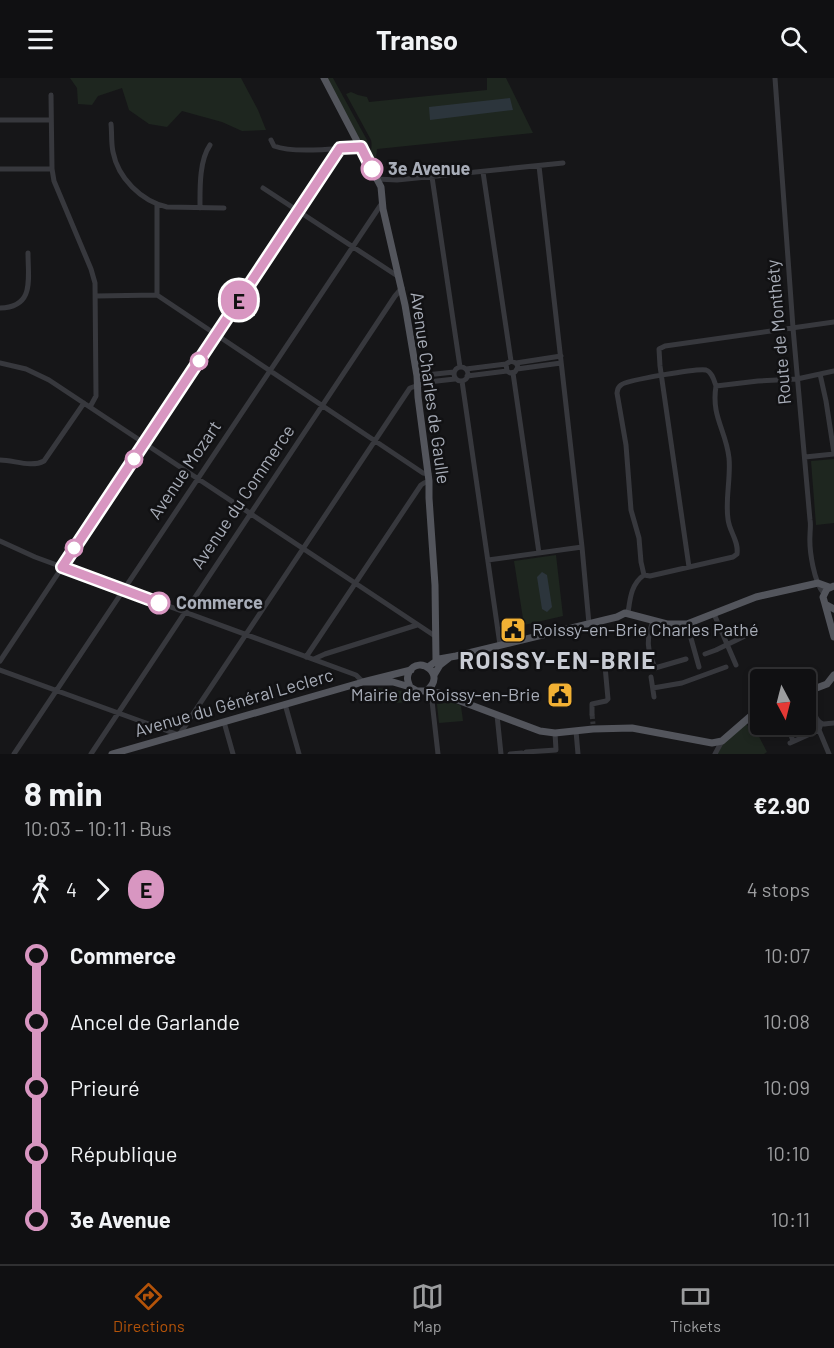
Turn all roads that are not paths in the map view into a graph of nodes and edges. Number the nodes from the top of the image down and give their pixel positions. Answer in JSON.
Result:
{"nodes":[{"id":1,"x":324,"y":78,"type":"edge"},
{"id":2,"x":775,"y":78,"type":"edge"},
{"id":3,"x":51,"y":95,"type":"dead end"},
{"id":4,"x":0,"y":120,"type":"edge"},
{"id":5,"x":51,"y":120,"type":"junction"},
{"id":6,"x":111,"y":124,"type":"dead end"},
{"id":7,"x":271,"y":140,"type":"dead end"},
{"id":8,"x":210,"y":145,"type":"dead end"},
{"id":9,"x":361,"y":147,"type":"junction"},
{"id":10,"x":340,"y":148,"type":"junction"},
{"id":11,"x":563,"y":163,"type":"dead end"},
{"id":12,"x":539,"y":166,"type":"junction"},
{"id":13,"x":0,"y":169,"type":"edge"},
{"id":14,"x":52,"y":169,"type":"junction"},
{"id":15,"x":483,"y":172,"type":"junction"},
{"id":16,"x":432,"y":177,"type":"junction"},
{"id":17,"x":377,"y":179,"type":"junction"},
{"id":18,"x":397,"y":180,"type":"junction"},
{"id":19,"x":263,"y":188,"type":"dead end"},
{"id":20,"x":382,"y":192,"type":"junction"},
{"id":21,"x":382,"y":203,"type":"junction"},
{"id":22,"x":158,"y":205,"type":"junction"},
{"id":23,"x":200,"y":208,"type":"junction"},
{"id":24,"x":224,"y":208,"type":"dead end"},
{"id":25,"x":298,"y":211,"type":"junction"},
{"id":26,"x":352,"y":247,"type":"junction"},
{"id":27,"x":28,"y":253,"type":"dead end"},
{"id":28,"x":399,"y":277,"type":"junction"},
{"id":29,"x":402,"y":288,"type":"junction"},
{"id":30,"x":157,"y":295,"type":"junction"},
{"id":31,"x":96,"y":296,"type":"junction"},
{"id":32,"x":0,"y":308,"type":"edge"},
{"id":33,"x":834,"y":322,"type":"edge"},
{"id":34,"x":793,"y":328,"type":"junction"},
{"id":35,"x":216,"y":335,"type":"junction"},
{"id":36,"x":561,"y":360,"type":"junction"},
{"id":37,"x":0,"y":363,"type":"edge"},
{"id":38,"x":512,"y":367,"type":"junction"},
{"id":39,"x":463,"y":368,"type":"junction"},
{"id":40,"x":269,"y":370,"type":"junction"},
{"id":41,"x":834,"y":371,"type":"edge"},
{"id":42,"x":820,"y":374,"type":"junction"},
{"id":43,"x":662,"y":375,"type":"junction"},
{"id":44,"x":417,"y":376,"type":"junction"},
{"id":45,"x":467,"y":376,"type":"junction"},
{"id":46,"x":457,"y":377,"type":"junction"},
{"id":47,"x":797,"y":379,"type":"junction"},
{"id":48,"x":417,"y":386,"type":"junction"},
{"id":49,"x":716,"y":386,"type":"junction"},
{"id":50,"x":84,"y":403,"type":"junction"},
{"id":51,"x":322,"y":406,"type":"junction"},
{"id":52,"x":90,"y":407,"type":"junction"},
{"id":53,"x":375,"y":440,"type":"junction"},
{"id":54,"x":144,"y":443,"type":"junction"},
{"id":55,"x":834,"y":454,"type":"edge"},
{"id":56,"x":805,"y":457,"type":"junction"},
{"id":57,"x":0,"y":460,"type":"edge"},
{"id":58,"x":429,"y":478,"type":"junction"},
{"id":59,"x":197,"y":479,"type":"junction"},
{"id":60,"x":250,"y":514,"type":"junction"},
{"id":61,"x":0,"y":541,"type":"edge"},
{"id":62,"x":582,"y":547,"type":"junction"},
{"id":63,"x":304,"y":549,"type":"junction"},
{"id":64,"x":539,"y":553,"type":"junction"},
{"id":65,"x":488,"y":560,"type":"junction"},
{"id":66,"x":62,"y":567,"type":"junction"},
{"id":67,"x":689,"y":567,"type":"junction"},
{"id":68,"x":644,"y":575,"type":"junction"},
{"id":69,"x":356,"y":584,"type":"junction"},
{"id":70,"x":818,"y":584,"type":"junction"},
{"id":71,"x":829,"y":589,"type":"edge"},
{"id":72,"x":124,"y":590,"type":"junction"},
{"id":73,"x":825,"y":604,"type":"junction"},
{"id":74,"x":834,"y":609,"type":"edge"},
{"id":75,"x":184,"y":612,"type":"junction"},
{"id":76,"x":628,"y":613,"type":"junction"},
{"id":77,"x":714,"y":614,"type":"junction"},
{"id":78,"x":834,"y":614,"type":"edge"},
{"id":79,"x":653,"y":621,"type":"junction"},
{"id":80,"x":417,"y":624,"type":"junction"},
{"id":81,"x":589,"y":624,"type":"junction"},
{"id":82,"x":687,"y":624,"type":"junction"},
{"id":83,"x":833,"y":631,"type":"edge"},
{"id":84,"x":245,"y":634,"type":"junction"},
{"id":85,"x":750,"y":634,"type":"dead end"},
{"id":86,"x":435,"y":639,"type":"junction"},
{"id":87,"x":500,"y":645,"type":"junction"},
{"id":88,"x":727,"y":645,"type":"junction"},
{"id":89,"x":705,"y":654,"type":"dead end"},
{"id":90,"x":451,"y":656,"type":"junction"},
{"id":91,"x":306,"y":657,"type":"junction"},
{"id":92,"x":314,"y":659,"type":"junction"},
{"id":93,"x":686,"y":659,"type":"dead end"},
{"id":94,"x":0,"y":661,"type":"edge"},
{"id":95,"x":628,"y":662,"type":"dead end"},
{"id":96,"x":438,"y":663,"type":"junction"},
{"id":97,"x":736,"y":666,"type":"dead end"},
{"id":98,"x":428,"y":667,"type":"junction"},
{"id":99,"x":726,"y":667,"type":"dead end"},
{"id":100,"x":0,"y":670,"type":"edge"},
{"id":101,"x":411,"y":670,"type":"junction"},
{"id":102,"x":701,"y":672,"type":"junction"},
{"id":103,"x":434,"y":675,"type":"junction"},
{"id":104,"x":834,"y":675,"type":"edge"},
{"id":105,"x":651,"y":677,"type":"dead end"},
{"id":106,"x":363,"y":682,"type":"junction"},
{"id":107,"x":410,"y":687,"type":"junction"},
{"id":108,"x":653,"y":688,"type":"junction"},
{"id":109,"x":816,"y":688,"type":"edge"},
{"id":110,"x":57,"y":690,"type":"junction"},
{"id":111,"x":429,"y":691,"type":"junction"},
{"id":112,"x":654,"y":697,"type":"dead end"},
{"id":113,"x":285,"y":705,"type":"junction"},
{"id":114,"x":118,"y":712,"type":"junction"},
{"id":115,"x":592,"y":714,"type":"dead end"},
{"id":116,"x":497,"y":715,"type":"junction"},
{"id":117,"x":750,"y":717,"type":"edge"},
{"id":118,"x":816,"y":717,"type":"edge"},
{"id":119,"x":224,"y":722,"type":"junction"},
{"id":120,"x":821,"y":723,"type":"junction"},
{"id":121,"x":834,"y":723,"type":"edge"},
{"id":122,"x":819,"y":730,"type":"junction"},
{"id":123,"x":576,"y":731,"type":"junction"},
{"id":124,"x":816,"y":731,"type":"edge"},
{"id":125,"x":555,"y":733,"type":"junction"},
{"id":126,"x":179,"y":735,"type":"junction"},
{"id":127,"x":789,"y":735,"type":"edge"},
{"id":128,"x":807,"y":735,"type":"edge"},
{"id":129,"x":714,"y":749,"type":"edge"},
{"id":130,"x":519,"y":753,"type":"edge"},
{"id":131,"x":14,"y":754,"type":"edge"},
{"id":132,"x":91,"y":754,"type":"edge"},
{"id":133,"x":112,"y":754,"type":"edge"},
{"id":134,"x":233,"y":754,"type":"edge"},
{"id":135,"x":299,"y":754,"type":"edge"},
{"id":136,"x":438,"y":754,"type":"edge"},
{"id":137,"x":501,"y":754,"type":"edge"},
{"id":138,"x":578,"y":754,"type":"edge"},
{"id":139,"x":829,"y":754,"type":"edge"}],
"edges":[{"from":1,"to":9,"type":"main road","name":"Avenue Charles de Gaulle"},
{"from":2,"to":34,"type":"street","name":"Route de Monthéty"},
{"from":3,"to":5,"type":"street"},
{"from":4,"to":5,"type":"street"},
{"from":5,"to":14,"type":"street"},
{"from":6,"to":22,"type":"street"},
{"from":7,"to":10,"type":"street"},
{"from":8,"to":23,"type":"street"},
{"from":9,"to":10,"type":"street"},
{"from":9,"to":17,"type":"main road","name":"Avenue Charles de Gaulle"},
{"from":10,"to":25,"type":"street"},
{"from":11,"to":12,"type":"street"},
{"from":12,"to":15,"type":"street"},
{"from":12,"to":36,"type":"street"},
{"from":13,"to":14,"type":"street"},
{"from":14,"to":31,"type":"street"},
{"from":15,"to":16,"type":"street"},
{"from":15,"to":38,"type":"street"},
{"from":16,"to":18,"type":"street"},
{"from":16,"to":39,"type":"street"},
{"from":17,"to":18,"type":"street"},
{"from":17,"to":20,"type":"main road","name":"Avenue Charles de Gaulle"},
{"from":18,"to":20,"type":"street"},
{"from":19,"to":25,"type":"street"},
{"from":20,"to":21,"type":"main road","name":"Avenue Charles de Gaulle"},
{"from":21,"to":26,"type":"street","name":"Avenue Mozart"},
{"from":21,"to":28,"type":"main road","name":"Avenue Charles de Gaulle"},
{"from":22,"to":23,"type":"street"},
{"from":22,"to":30,"type":"street"},
{"from":23,"to":24,"type":"street"},
{"from":25,"to":26,"type":"street"},
{"from":25,"to":35,"type":"street"},
{"from":26,"to":28,"type":"street"},
{"from":26,"to":40,"type":"street","name":"Avenue Mozart"},
{"from":27,"to":32,"type":"street"},
{"from":28,"to":29,"type":"main road","name":"Avenue Charles de Gaulle"},
{"from":29,"to":44,"type":"main road","name":"Avenue Charles de Gaulle"},
{"from":29,"to":51,"type":"street","name":"Avenue du Commerce"},
{"from":30,"to":31,"type":"street"},
{"from":30,"to":35,"type":"street"},
{"from":31,"to":52,"type":"street"},
{"from":33,"to":34,"type":"street"},
{"from":34,"to":43,"type":"street"},
{"from":34,"to":47,"type":"street","name":"Route de Monthéty"},
{"from":35,"to":40,"type":"street"},
{"from":35,"to":54,"type":"street"},
{"from":36,"to":38,"type":"street"},
{"from":36,"to":62,"type":"street"},
{"from":37,"to":50,"type":"street"},
{"from":38,"to":39,"type":"street"},
{"from":38,"to":45,"type":"street"},
{"from":38,"to":64,"type":"street"},
{"from":39,"to":45,"type":"street"},
{"from":39,"to":46,"type":"street"},
{"from":40,"to":51,"type":"street"},
{"from":40,"to":59,"type":"street","name":"Avenue Mozart"},
{"from":41,"to":42,"type":"street"},
{"from":42,"to":47,"type":"street"},
{"from":42,"to":55,"type":"street"},
{"from":43,"to":49,"type":"street"},
{"from":43,"to":67,"type":"street"},
{"from":43,"to":68,"type":"street"},
{"from":44,"to":46,"type":"street"},
{"from":44,"to":48,"type":"main road","name":"Avenue Charles de Gaulle"},
{"from":45,"to":46,"type":"street"},
{"from":46,"to":48,"type":"street"},
{"from":46,"to":65,"type":"street"},
{"from":47,"to":49,"type":"street"},
{"from":47,"to":56,"type":"street","name":"Route de Monthéty"},
{"from":48,"to":53,"type":"street"},
{"from":48,"to":58,"type":"main road","name":"Avenue Charles de Gaulle"},
{"from":49,"to":67,"type":"street"},
{"from":50,"to":52,"type":"street"},
{"from":50,"to":57,"type":"street"},
{"from":51,"to":53,"type":"street"},
{"from":51,"to":60,"type":"street","name":"Avenue du Commerce"},
{"from":52,"to":54,"type":"street"},
{"from":53,"to":58,"type":"street"},
{"from":53,"to":63,"type":"street"},
{"from":54,"to":59,"type":"street"},
{"from":54,"to":66,"type":"street"},
{"from":55,"to":56,"type":"street"},
{"from":56,"to":70,"type":"street","name":"Route de Monthéty"},
{"from":58,"to":69,"type":"street"},
{"from":58,"to":86,"type":"main road","name":"Avenue Charles de Gaulle"},
{"from":59,"to":60,"type":"street"},
{"from":59,"to":72,"type":"street","name":"Avenue Mozart"},
{"from":60,"to":63,"type":"street"},
{"from":60,"to":75,"type":"street","name":"Avenue du Commerce"},
{"from":61,"to":66,"type":"street"},
{"from":62,"to":64,"type":"street"},
{"from":62,"to":81,"type":"street"},
{"from":63,"to":69,"type":"street"},
{"from":63,"to":84,"type":"street"},
{"from":64,"to":65,"type":"street"},
{"from":65,"to":87,"type":"street"},
{"from":66,"to":72,"type":"street"},
{"from":66,"to":94,"type":"street"},
{"from":67,"to":68,"type":"street"},
{"from":68,"to":76,"type":"street"},
{"from":69,"to":80,"type":"street"},
{"from":69,"to":91,"type":"street"},
{"from":70,"to":71,"type":"main road"},
{"from":70,"to":77,"type":"main road"},
{"from":71,"to":73,"type":"main road"},
{"from":72,"to":75,"type":"street"},
{"from":72,"to":110,"type":"street","name":"Avenue Mozart"},
{"from":73,"to":74,"type":"main road"},
{"from":73,"to":83,"type":"main road"},
{"from":75,"to":84,"type":"street"},
{"from":75,"to":114,"type":"street","name":"Avenue du Commerce"},
{"from":76,"to":79,"type":"main road"},
{"from":76,"to":81,"type":"main road"},
{"from":77,"to":82,"type":"main road"},
{"from":77,"to":88,"type":"street"},
{"from":78,"to":83,"type":"main road"},
{"from":79,"to":82,"type":"main road"},
{"from":79,"to":93,"type":"street"},
{"from":80,"to":86,"type":"street"},
{"from":80,"to":92,"type":"street"},
{"from":81,"to":87,"type":"main road"},
{"from":82,"to":102,"type":"street"},
{"from":84,"to":91,"type":"street"},
{"from":84,"to":126,"type":"street"},
{"from":85,"to":88,"type":"street"},
{"from":86,"to":90,"type":"main road"},
{"from":86,"to":96,"type":"main road","name":"Avenue Charles de Gaulle"},
{"from":87,"to":90,"type":"main road"},
{"from":88,"to":89,"type":"street"},
{"from":88,"to":97,"type":"street"},
{"from":90,"to":96,"type":"main road"},
{"from":91,"to":92,"type":"street"},
{"from":92,"to":106,"type":"street"},
{"from":95,"to":115,"type":"street"},
{"from":96,"to":98,"type":"main road"},
{"from":96,"to":103,"type":"main road"},
{"from":98,"to":101,"type":"main road"},
{"from":98,"to":103,"type":"main road"},
{"from":99,"to":102,"type":"street"},
{"from":100,"to":110,"type":"street"},
{"from":101,"to":106,"type":"main road","name":"Avenue du Général Leclerc"},
{"from":101,"to":107,"type":"main road"},
{"from":102,"to":108,"type":"street"},
{"from":103,"to":111,"type":"main road"},
{"from":104,"to":109,"type":"main road"},
{"from":105,"to":108,"type":"street"},
{"from":106,"to":107,"type":"main road","name":"Avenue du Général Leclerc"},
{"from":106,"to":113,"type":"main road","name":"Avenue du Général Leclerc"},
{"from":107,"to":111,"type":"main road"},
{"from":108,"to":112,"type":"street"},
{"from":110,"to":114,"type":"street"},
{"from":110,"to":131,"type":"street","name":"Avenue Mozart"},
{"from":111,"to":116,"type":"main road"},
{"from":111,"to":136,"type":"street"},
{"from":113,"to":119,"type":"main road","name":"Avenue du Général Leclerc"},
{"from":113,"to":135,"type":"street"},
{"from":114,"to":126,"type":"street"},
{"from":114,"to":132,"type":"street","name":"Avenue du Commerce"},
{"from":116,"to":125,"type":"main road"},
{"from":116,"to":137,"type":"street"},
{"from":117,"to":129,"type":"main road"},
{"from":118,"to":120,"type":"street"},
{"from":119,"to":126,"type":"main road","name":"Avenue du Général Leclerc"},
{"from":119,"to":134,"type":"street"},
{"from":120,"to":121,"type":"street"},
{"from":120,"to":122,"type":"street"},
{"from":122,"to":124,"type":"street"},
{"from":122,"to":139,"type":"street"},
{"from":123,"to":125,"type":"main road"},
{"from":123,"to":129,"type":"main road"},
{"from":123,"to":138,"type":"street"},
{"from":125,"to":130,"type":"street"},
{"from":126,"to":133,"type":"main road","name":"Avenue du Général Leclerc"},
{"from":127,"to":128,"type":"street"}]}
